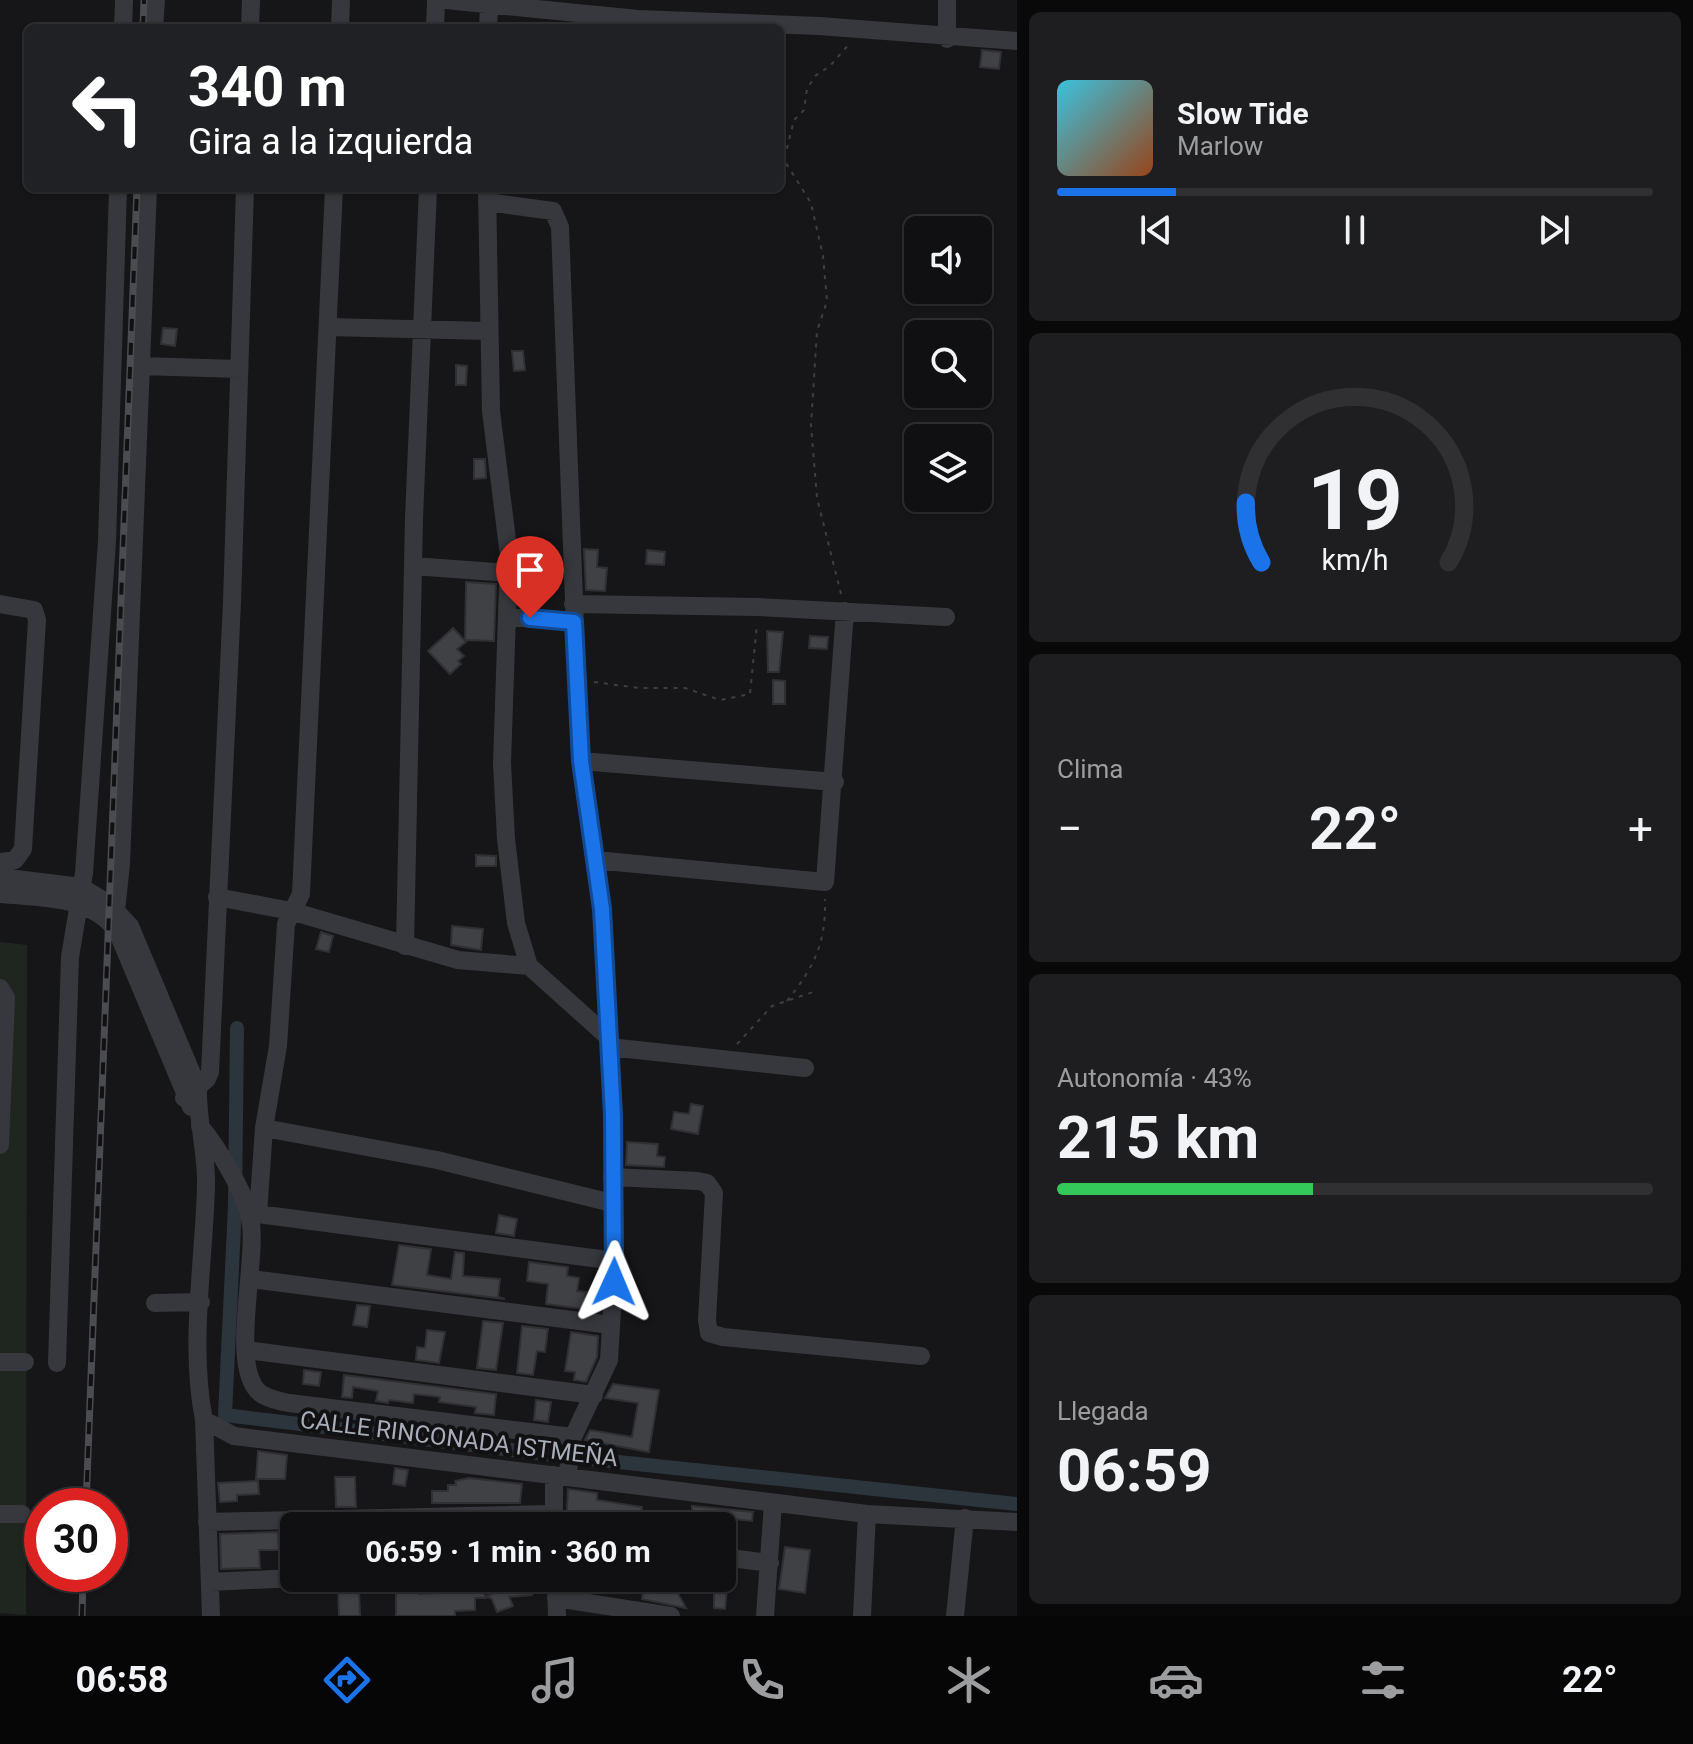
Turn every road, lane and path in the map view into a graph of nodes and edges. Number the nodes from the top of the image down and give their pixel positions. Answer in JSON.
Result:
{"nodes":[{"id":1,"x":124,"y":0,"type":"edge"},
{"id":2,"x":156,"y":0,"type":"edge"},
{"id":3,"x":251,"y":0,"type":"edge"},
{"id":4,"x":341,"y":0,"type":"edge"},
{"id":5,"x":436,"y":0,"type":"edge"},
{"id":6,"x":446,"y":0,"type":"edge"},
{"id":7,"x":947,"y":0,"type":"edge"},
{"id":8,"x":489,"y":4,"type":"junction"},
{"id":9,"x":526,"y":5,"type":"edge"},
{"id":10,"x":123,"y":24,"type":"edge"},
{"id":11,"x":154,"y":24,"type":"edge"},
{"id":12,"x":250,"y":24,"type":"edge"},
{"id":13,"x":340,"y":24,"type":"edge"},
{"id":14,"x":435,"y":24,"type":"edge"},
{"id":15,"x":488,"y":24,"type":"edge"},
{"id":16,"x":762,"y":24,"type":"edge"},
{"id":17,"x":784,"y":26,"type":"edge"},
{"id":18,"x":861,"y":32,"type":"junction"},
{"id":19,"x":947,"y":39,"type":"junction"},
{"id":20,"x":1017,"y":41,"type":"edge"},
{"id":21,"x":118,"y":192,"type":"edge"},
{"id":22,"x":148,"y":192,"type":"edge"},
{"id":23,"x":245,"y":192,"type":"edge"},
{"id":24,"x":334,"y":192,"type":"edge"},
{"id":25,"x":428,"y":192,"type":"edge"},
{"id":26,"x":487,"y":195,"type":"edge"},
{"id":27,"x":329,"y":327,"type":"junction"},
{"id":28,"x":422,"y":331,"type":"junction"},
{"id":29,"x":488,"y":331,"type":"junction"},
{"id":30,"x":141,"y":366,"type":"junction"},
{"id":31,"x":239,"y":369,"type":"junction"},
{"id":32,"x":413,"y":566,"type":"junction"},
{"id":33,"x":509,"y":573,"type":"junction"},
{"id":34,"x":0,"y":604,"type":"edge"},
{"id":35,"x":758,"y":607,"type":"junction"},
{"id":36,"x":845,"y":611,"type":"junction"},
{"id":37,"x":574,"y":613,"type":"junction"},
{"id":38,"x":508,"y":617,"type":"junction"},
{"id":39,"x":946,"y":617,"type":"dead end"},
{"id":40,"x":577,"y":680,"type":"junction"},
{"id":41,"x":581,"y":761,"type":"junction"},
{"id":42,"x":835,"y":782,"type":"junction"},
{"id":43,"x":595,"y":860,"type":"junction"},
{"id":44,"x":8,"y":861,"type":"edge"},
{"id":45,"x":0,"y":877,"type":"edge"},
{"id":46,"x":825,"y":882,"type":"junction"},
{"id":47,"x":0,"y":894,"type":"edge"},
{"id":48,"x":80,"y":895,"type":"junction"},
{"id":49,"x":217,"y":897,"type":"junction"},
{"id":50,"x":291,"y":911,"type":"junction"},
{"id":51,"x":115,"y":919,"type":"junction"},
{"id":52,"x":405,"y":946,"type":"junction"},
{"id":53,"x":529,"y":966,"type":"junction"},
{"id":54,"x":0,"y":988,"type":"edge"},
{"id":55,"x":816,"y":991,"type":"dead end"},
{"id":56,"x":787,"y":1001,"type":"junction"},
{"id":57,"x":608,"y":1042,"type":"junction"},
{"id":58,"x":723,"y":1060,"type":"junction"},
{"id":59,"x":805,"y":1068,"type":"dead end"},
{"id":60,"x":191,"y":1093,"type":"junction"},
{"id":61,"x":197,"y":1119,"type":"junction"},
{"id":62,"x":264,"y":1128,"type":"junction"},
{"id":63,"x":0,"y":1145,"type":"edge"},
{"id":64,"x":612,"y":1177,"type":"junction"},
{"id":65,"x":612,"y":1203,"type":"junction"},
{"id":66,"x":251,"y":1211,"type":"junction"},
{"id":67,"x":615,"y":1261,"type":"junction"},
{"id":68,"x":251,"y":1279,"type":"junction"},
{"id":69,"x":201,"y":1302,"type":"junction"},
{"id":70,"x":155,"y":1303,"type":"dead end"},
{"id":71,"x":611,"y":1325,"type":"junction"},
{"id":72,"x":246,"y":1350,"type":"junction"},
{"id":73,"x":921,"y":1356,"type":"dead end"},
{"id":74,"x":0,"y":1362,"type":"edge"},
{"id":75,"x":25,"y":1362,"type":"dead end"},
{"id":76,"x":57,"y":1363,"type":"dead end"},
{"id":77,"x":594,"y":1395,"type":"junction"},
{"id":78,"x":204,"y":1420,"type":"junction"},
{"id":79,"x":566,"y":1460,"type":"junction"},
{"id":80,"x":773,"y":1503,"type":"junction"},
{"id":81,"x":556,"y":1512,"type":"edge"},
{"id":82,"x":0,"y":1514,"type":"edge"},
{"id":83,"x":22,"y":1514,"type":"dead end"},
{"id":84,"x":867,"y":1514,"type":"junction"},
{"id":85,"x":965,"y":1518,"type":"junction"},
{"id":86,"x":207,"y":1522,"type":"junction"},
{"id":87,"x":280,"y":1522,"type":"edge"},
{"id":88,"x":1017,"y":1522,"type":"edge"},
{"id":89,"x":736,"y":1559,"type":"edge"},
{"id":90,"x":770,"y":1563,"type":"junction"},
{"id":91,"x":280,"y":1579,"type":"edge"},
{"id":92,"x":210,"y":1582,"type":"junction"},
{"id":93,"x":556,"y":1607,"type":"edge"},
{"id":94,"x":211,"y":1616,"type":"edge"},
{"id":95,"x":671,"y":1616,"type":"edge"},
{"id":96,"x":765,"y":1616,"type":"edge"},
{"id":97,"x":862,"y":1616,"type":"edge"},
{"id":98,"x":955,"y":1616,"type":"edge"}],
"edges":[{"from":1,"to":10,"type":"street"},
{"from":2,"to":11,"type":"street"},
{"from":3,"to":12,"type":"street"},
{"from":4,"to":13,"type":"street"},
{"from":5,"to":14,"type":"street"},
{"from":6,"to":8,"type":"street"},
{"from":7,"to":19,"type":"street"},
{"from":8,"to":9,"type":"street"},
{"from":8,"to":15,"type":"street"},
{"from":9,"to":16,"type":"street"},
{"from":17,"to":18,"type":"street"},
{"from":18,"to":19,"type":"street"},
{"from":18,"to":36,"type":"path"},
{"from":19,"to":20,"type":"street"},
{"from":21,"to":48,"type":"street"},
{"from":22,"to":30,"type":"street"},
{"from":23,"to":31,"type":"street"},
{"from":24,"to":27,"type":"street"},
{"from":25,"to":28,"type":"street"},
{"from":26,"to":29,"type":"street"},
{"from":26,"to":37,"type":"street"},
{"from":27,"to":28,"type":"street"},
{"from":27,"to":50,"type":"street"},
{"from":28,"to":29,"type":"street"},
{"from":28,"to":32,"type":"street"},
{"from":29,"to":33,"type":"street"},
{"from":30,"to":31,"type":"street"},
{"from":30,"to":51,"type":"street"},
{"from":31,"to":49,"type":"street"},
{"from":32,"to":33,"type":"street"},
{"from":32,"to":52,"type":"street"},
{"from":33,"to":38,"type":"street"},
{"from":34,"to":44,"type":"street"},
{"from":35,"to":36,"type":"street"},
{"from":35,"to":37,"type":"street"},
{"from":35,"to":40,"type":"path"},
{"from":36,"to":39,"type":"street"},
{"from":36,"to":42,"type":"street"},
{"from":37,"to":38,"type":"street"},
{"from":37,"to":40,"type":"street"},
{"from":38,"to":53,"type":"street"},
{"from":40,"to":41,"type":"street"},
{"from":41,"to":42,"type":"street"},
{"from":41,"to":43,"type":"street"},
{"from":42,"to":46,"type":"street"},
{"from":43,"to":46,"type":"street"},
{"from":43,"to":57,"type":"street"},
{"from":45,"to":48,"type":"street"},
{"from":46,"to":56,"type":"path"},
{"from":47,"to":48,"type":"street"},
{"from":48,"to":51,"type":"street"},
{"from":48,"to":76,"type":"street"},
{"from":49,"to":50,"type":"street"},
{"from":49,"to":60,"type":"street"},
{"from":50,"to":52,"type":"street"},
{"from":50,"to":62,"type":"street"},
{"from":51,"to":60,"type":"street"},
{"from":52,"to":53,"type":"street"},
{"from":53,"to":57,"type":"street"},
{"from":54,"to":63,"type":"street"},
{"from":55,"to":56,"type":"path"},
{"from":56,"to":58,"type":"path"},
{"from":57,"to":58,"type":"street"},
{"from":57,"to":64,"type":"street"},
{"from":58,"to":59,"type":"street"},
{"from":60,"to":61,"type":"street"},
{"from":61,"to":66,"type":"street"},
{"from":61,"to":69,"type":"street"},
{"from":62,"to":65,"type":"street"},
{"from":62,"to":66,"type":"street"},
{"from":64,"to":65,"type":"street"},
{"from":64,"to":73,"type":"street"},
{"from":65,"to":67,"type":"street"},
{"from":66,"to":67,"type":"street"},
{"from":66,"to":68,"type":"street"},
{"from":67,"to":71,"type":"street"},
{"from":68,"to":71,"type":"street"},
{"from":68,"to":72,"type":"street"},
{"from":69,"to":70,"type":"street"},
{"from":69,"to":78,"type":"street"},
{"from":71,"to":77,"type":"street"},
{"from":72,"to":77,"type":"street"},
{"from":72,"to":79,"type":"street"},
{"from":74,"to":75,"type":"street"},
{"from":77,"to":79,"type":"street"},
{"from":78,"to":79,"type":"street","name":"CALLE RINCONADA ISTMEÑA"},
{"from":78,"to":86,"type":"street"},
{"from":79,"to":80,"type":"street","name":"CALLE RINCONADA ISTMEÑA"},
{"from":79,"to":81,"type":"street"},
{"from":80,"to":84,"type":"street","name":"CALLE RINCONADA ISTMEÑA"},
{"from":80,"to":90,"type":"street"},
{"from":82,"to":83,"type":"street"},
{"from":84,"to":85,"type":"street","name":"CALLE RINCONADA ISTMEÑA"},
{"from":84,"to":97,"type":"street"},
{"from":85,"to":88,"type":"street","name":"CALLE RINCONADA ISTMEÑA"},
{"from":85,"to":98,"type":"street"},
{"from":86,"to":87,"type":"street"},
{"from":86,"to":92,"type":"street"},
{"from":89,"to":90,"type":"street"},
{"from":90,"to":96,"type":"street"},
{"from":91,"to":92,"type":"street"},
{"from":92,"to":94,"type":"street"},
{"from":93,"to":95,"type":"street"}]}
